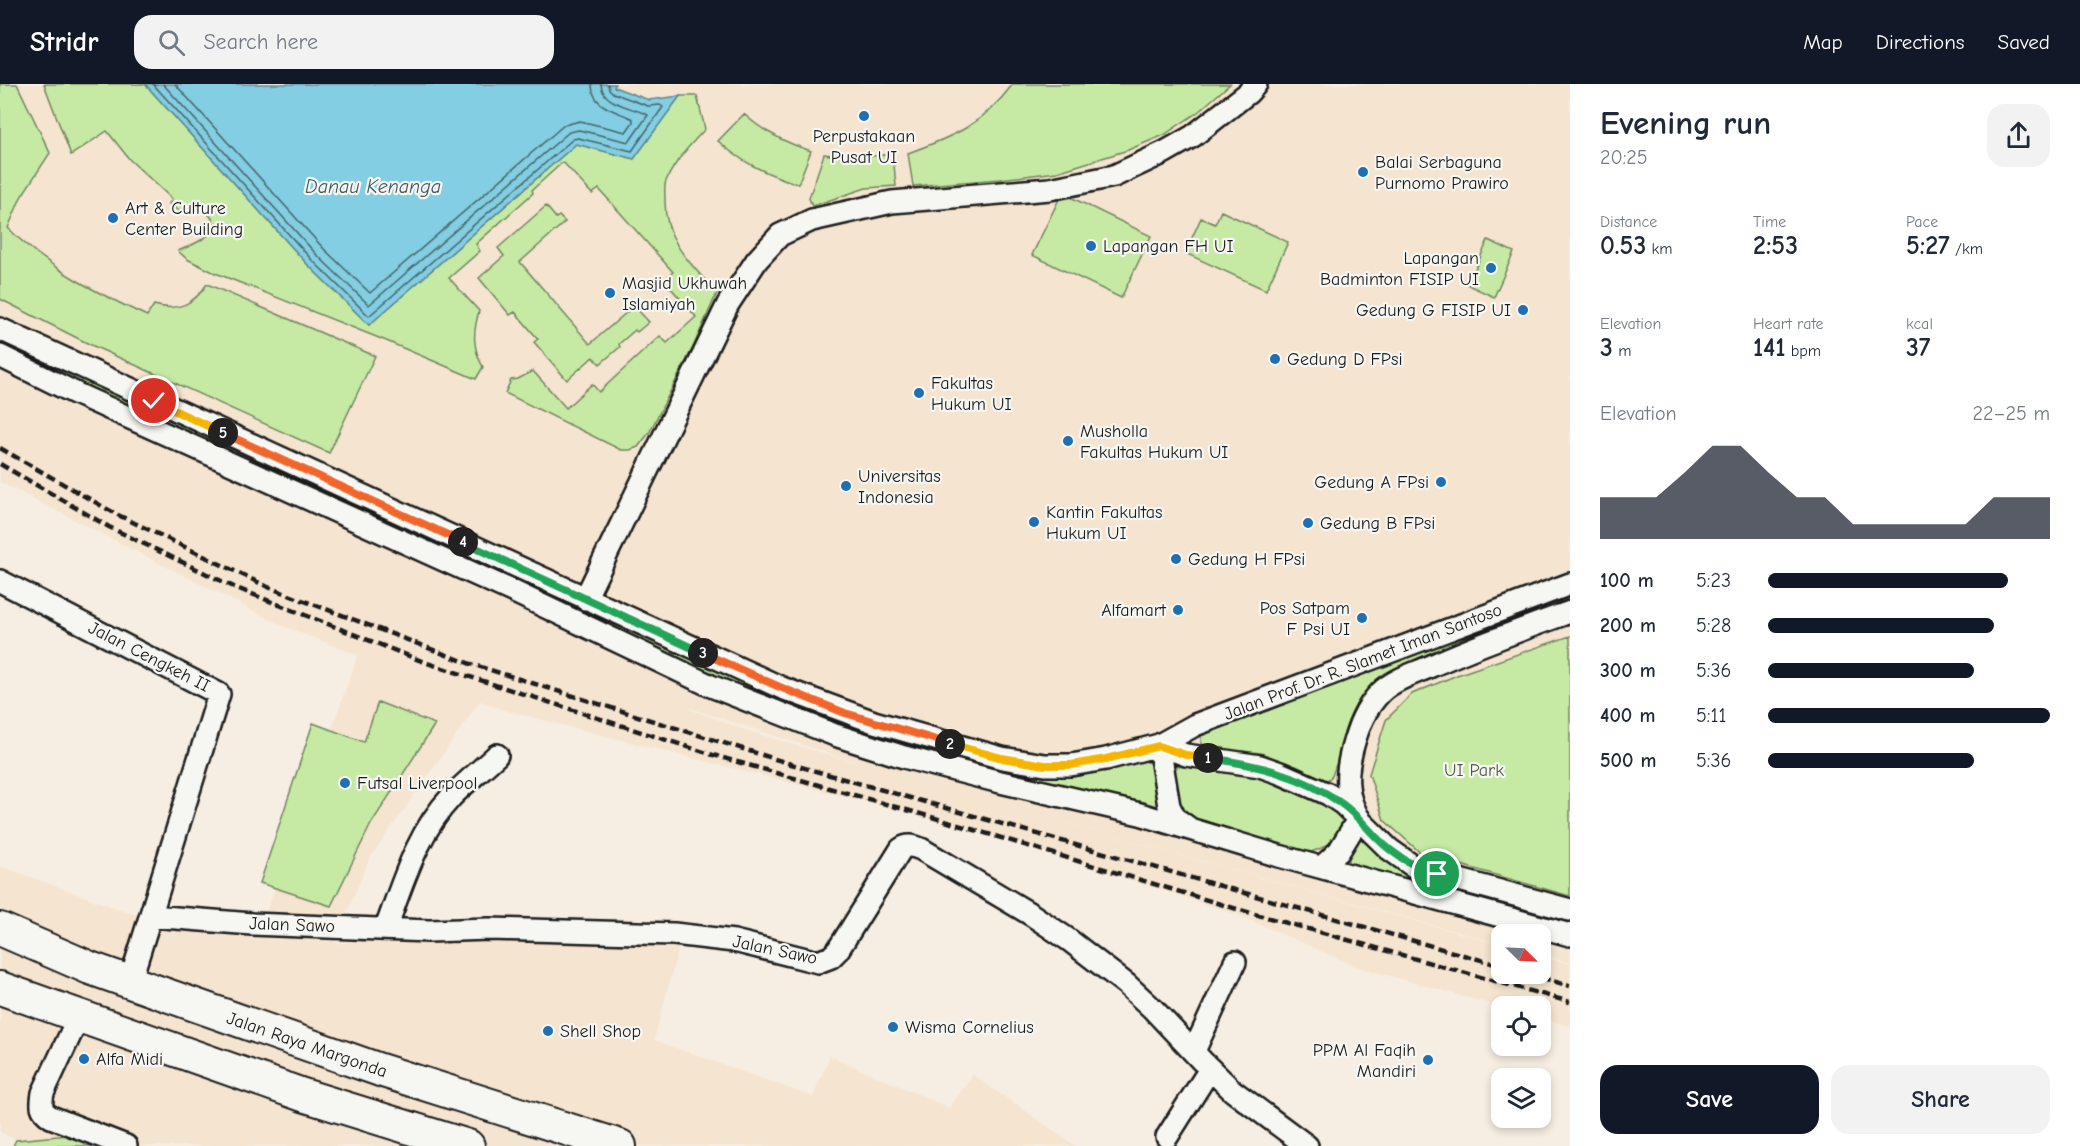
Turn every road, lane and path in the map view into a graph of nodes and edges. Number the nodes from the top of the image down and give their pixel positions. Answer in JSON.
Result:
{"nodes":[{"id":1,"x":1256,"y":84,"type":"edge"},
{"id":2,"x":0,"y":329,"type":"edge"},
{"id":3,"x":0,"y":356,"type":"edge"},
{"id":4,"x":405,"y":516,"type":"junction"},
{"id":5,"x":394,"y":537,"type":"junction"},
{"id":6,"x":0,"y":581,"type":"edge"},
{"id":7,"x":1570,"y":584,"type":"edge"},
{"id":8,"x":585,"y":599,"type":"junction"},
{"id":9,"x":1570,"y":612,"type":"edge"},
{"id":10,"x":1159,"y":746,"type":"junction"},
{"id":11,"x":497,"y":755,"type":"dead end"},
{"id":12,"x":1359,"y":818,"type":"junction"},
{"id":13,"x":1189,"y":828,"type":"junction"},
{"id":14,"x":1323,"y":867,"type":"junction"},
{"id":15,"x":1570,"y":910,"type":"edge"},
{"id":16,"x":151,"y":916,"type":"junction"},
{"id":17,"x":386,"y":928,"type":"junction"},
{"id":18,"x":0,"y":929,"type":"edge"},
{"id":19,"x":1570,"y":935,"type":"edge"},
{"id":20,"x":1235,"y":962,"type":"dead end"},
{"id":21,"x":130,"y":982,"type":"junction"},
{"id":22,"x":0,"y":988,"type":"edge"},
{"id":23,"x":79,"y":1016,"type":"junction"},
{"id":24,"x":1194,"y":1051,"type":"junction"},
{"id":25,"x":1210,"y":1069,"type":"junction"},
{"id":26,"x":1167,"y":1137,"type":"dead end"},
{"id":27,"x":126,"y":1146,"type":"edge"},
{"id":28,"x":468,"y":1146,"type":"edge"},
{"id":29,"x":620,"y":1146,"type":"edge"},
{"id":30,"x":1307,"y":1146,"type":"edge"}],
"edges":[{"from":1,"to":8,"type":"street"},
{"from":2,"to":4,"type":"street","name":"Jalan Prof. Dr. R. Slamet Iman Santoso"},
{"from":3,"to":5,"type":"street"},
{"from":4,"to":5,"type":"street"},
{"from":4,"to":8,"type":"street","name":"Jalan Prof. Dr. R. Slamet Iman Santoso"},
{"from":5,"to":13,"type":"street"},
{"from":6,"to":16,"type":"street","name":"Jalan Cengkeh II"},
{"from":7,"to":10,"type":"street","name":"Jalan Prof. Dr. R. Slamet Iman Santoso"},
{"from":8,"to":10,"type":"street","name":"Jalan Prof. Dr. R. Slamet Iman Santoso"},
{"from":9,"to":12,"type":"street","name":"Jalan Prof. Dr. R. Slamet Iman Santoso"},
{"from":10,"to":12,"type":"street"},
{"from":10,"to":13,"type":"street"},
{"from":11,"to":17,"type":"street"},
{"from":12,"to":14,"type":"street"},
{"from":12,"to":15,"type":"street"},
{"from":13,"to":14,"type":"street"},
{"from":14,"to":19,"type":"street"},
{"from":16,"to":17,"type":"street","name":"Jalan Sawo"},
{"from":16,"to":21,"type":"street"},
{"from":17,"to":24,"type":"street","name":"Jalan Sawo"},
{"from":18,"to":21,"type":"main road","name":"Jalan Raya Margonda"},
{"from":20,"to":24,"type":"street"},
{"from":21,"to":29,"type":"main road","name":"Jalan Raya Margonda"},
{"from":22,"to":23,"type":"main road"},
{"from":23,"to":27,"type":"street"},
{"from":23,"to":28,"type":"main road"},
{"from":24,"to":25,"type":"street","name":"Jalan Sawo"},
{"from":25,"to":26,"type":"street"},
{"from":25,"to":30,"type":"street","name":"Jalan Sawo"}]}
